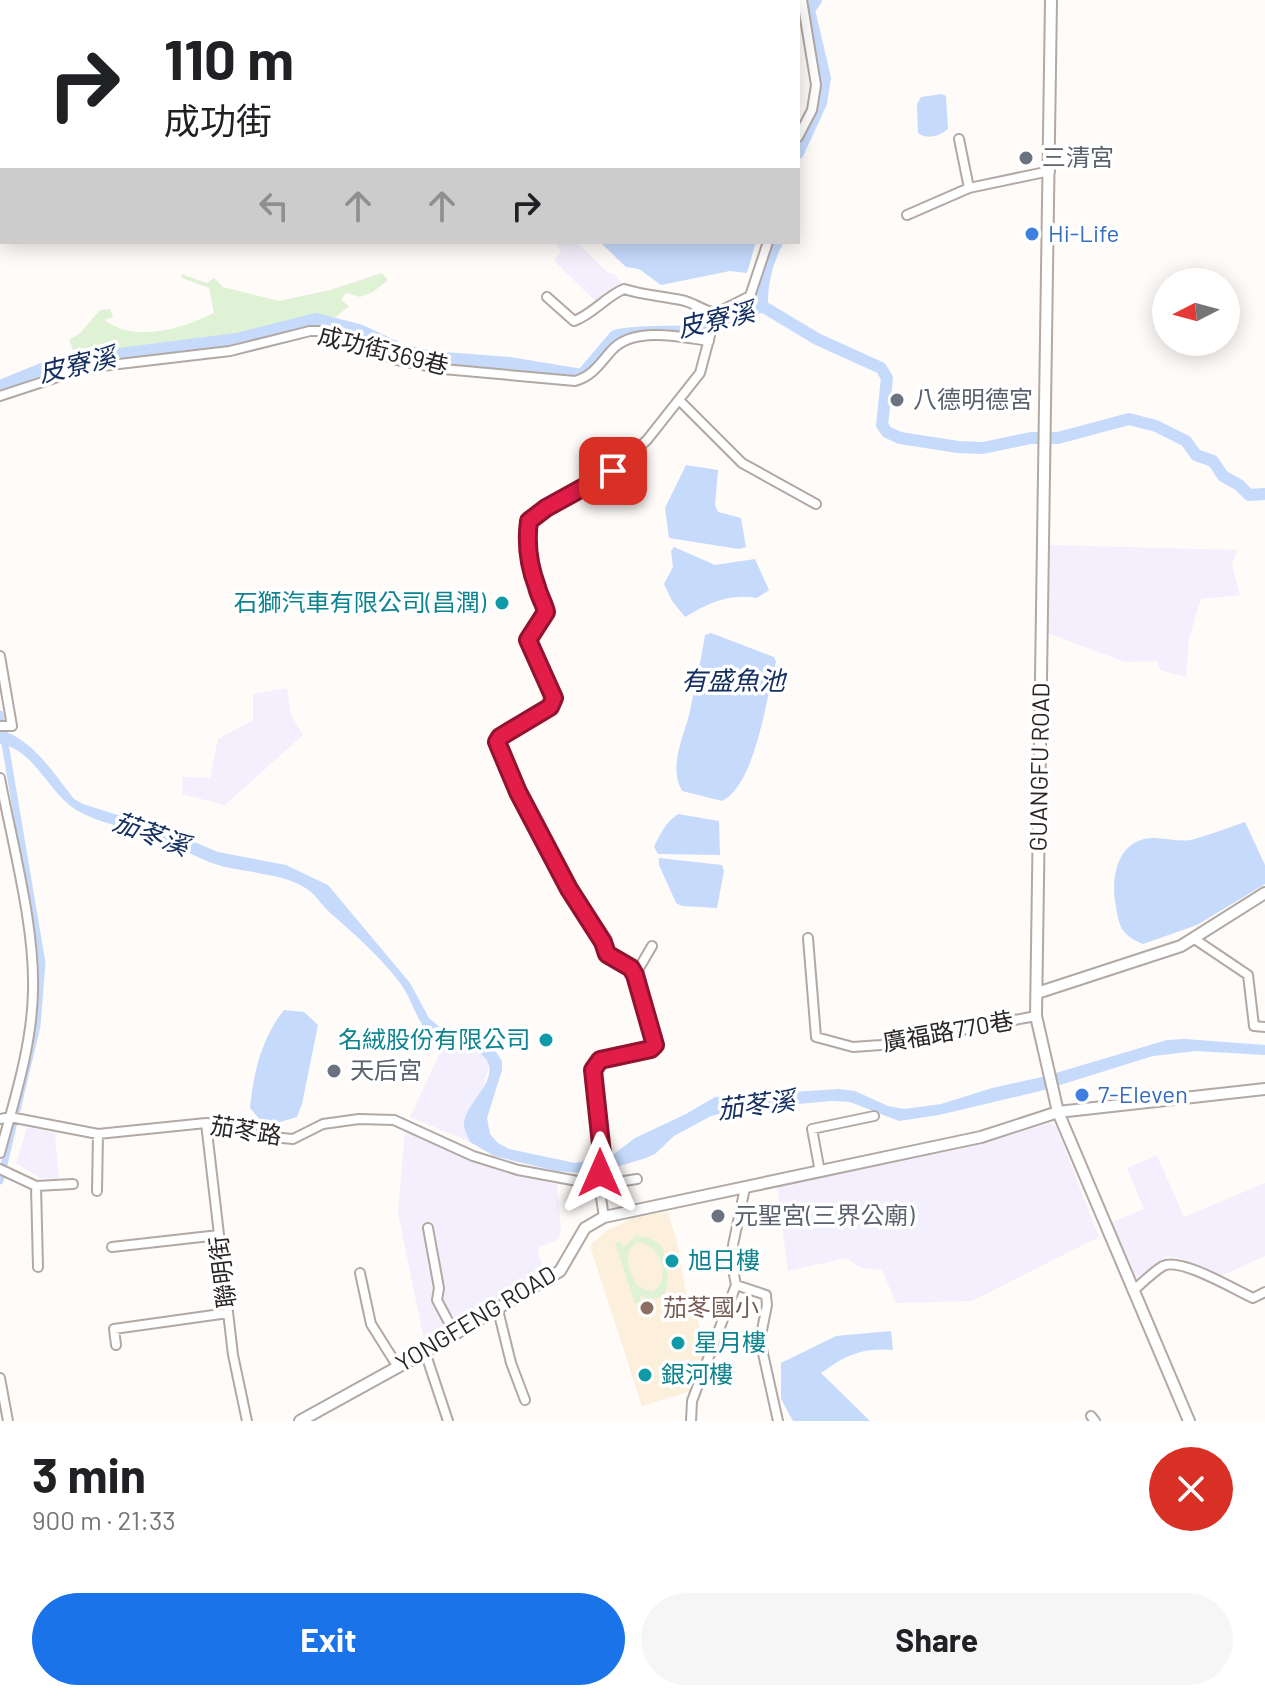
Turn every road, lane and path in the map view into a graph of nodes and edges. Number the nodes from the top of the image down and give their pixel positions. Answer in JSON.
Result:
{"nodes":[{"id":1,"x":802,"y":0,"type":"edge"},
{"id":2,"x":1051,"y":0,"type":"edge"},
{"id":3,"x":800,"y":133,"type":"edge"},
{"id":4,"x":959,"y":139,"type":"dead end"},
{"id":5,"x":1050,"y":171,"type":"junction"},
{"id":6,"x":969,"y":188,"type":"junction"},
{"id":7,"x":907,"y":215,"type":"dead end"},
{"id":8,"x":767,"y":244,"type":"edge"},
{"id":9,"x":547,"y":297,"type":"dead end"},
{"id":10,"x":716,"y":315,"type":"junction"},
{"id":11,"x":709,"y":341,"type":"junction"},
{"id":12,"x":0,"y":396,"type":"edge"},
{"id":13,"x":679,"y":400,"type":"junction"},
{"id":14,"x":816,"y":504,"type":"dead end"},
{"id":15,"x":0,"y":656,"type":"edge"},
{"id":16,"x":0,"y":726,"type":"edge"},
{"id":17,"x":0,"y":778,"type":"edge"},
{"id":18,"x":1265,"y":893,"type":"edge"},
{"id":19,"x":808,"y":938,"type":"dead end"},
{"id":20,"x":1193,"y":938,"type":"junction"},
{"id":21,"x":652,"y":946,"type":"dead end"},
{"id":22,"x":635,"y":975,"type":"junction"},
{"id":23,"x":1037,"y":993,"type":"junction"},
{"id":24,"x":1036,"y":1016,"type":"junction"},
{"id":25,"x":1265,"y":1027,"type":"edge"},
{"id":26,"x":1265,"y":1089,"type":"edge"},
{"id":27,"x":1058,"y":1112,"type":"junction"},
{"id":28,"x":9,"y":1116,"type":"edge"},
{"id":29,"x":874,"y":1116,"type":"dead end"},
{"id":30,"x":206,"y":1123,"type":"junction"},
{"id":31,"x":98,"y":1134,"type":"junction"},
{"id":32,"x":0,"y":1153,"type":"edge"},
{"id":33,"x":0,"y":1169,"type":"edge"},
{"id":34,"x":820,"y":1172,"type":"junction"},
{"id":35,"x":637,"y":1179,"type":"dead end"},
{"id":36,"x":73,"y":1184,"type":"dead end"},
{"id":37,"x":599,"y":1185,"type":"junction"},
{"id":38,"x":36,"y":1186,"type":"junction"},
{"id":39,"x":745,"y":1188,"type":"junction"},
{"id":40,"x":97,"y":1191,"type":"dead end"},
{"id":41,"x":604,"y":1217,"type":"junction"},
{"id":42,"x":428,"y":1228,"type":"dead end"},
{"id":43,"x":219,"y":1235,"type":"junction"},
{"id":44,"x":112,"y":1247,"type":"dead end"},
{"id":45,"x":38,"y":1267,"type":"dead end"},
{"id":46,"x":360,"y":1273,"type":"dead end"},
{"id":47,"x":736,"y":1285,"type":"junction"},
{"id":48,"x":1133,"y":1291,"type":"junction"},
{"id":49,"x":1265,"y":1292,"type":"edge"},
{"id":50,"x":498,"y":1310,"type":"junction"},
{"id":51,"x":228,"y":1313,"type":"junction"},
{"id":52,"x":455,"y":1334,"type":"junction"},
{"id":53,"x":116,"y":1345,"type":"dead end"},
{"id":54,"x":425,"y":1352,"type":"junction"},
{"id":55,"x":398,"y":1367,"type":"junction"},
{"id":56,"x":0,"y":1379,"type":"edge"},
{"id":57,"x":525,"y":1400,"type":"dead end"},
{"id":58,"x":8,"y":1421,"type":"edge"},
{"id":59,"x":247,"y":1421,"type":"edge"},
{"id":60,"x":300,"y":1421,"type":"edge"},
{"id":61,"x":448,"y":1421,"type":"edge"},
{"id":62,"x":691,"y":1421,"type":"edge"},
{"id":63,"x":778,"y":1421,"type":"edge"},
{"id":64,"x":1189,"y":1421,"type":"edge"}],
"edges":[{"from":1,"to":3,"type":"street"},
{"from":2,"to":5,"type":"street"},
{"from":4,"to":6,"type":"street"},
{"from":5,"to":6,"type":"street"},
{"from":5,"to":23,"type":"street","name":"GUANGFU ROAD"},
{"from":6,"to":7,"type":"street"},
{"from":8,"to":10,"type":"street"},
{"from":9,"to":10,"type":"street"},
{"from":10,"to":11,"type":"street"},
{"from":11,"to":12,"type":"street","name":"成功街369巷"},
{"from":11,"to":13,"type":"street"},
{"from":13,"to":14,"type":"street"},
{"from":13,"to":22,"type":"street"},
{"from":15,"to":16,"type":"street"},
{"from":17,"to":28,"type":"street"},
{"from":18,"to":20,"type":"street"},
{"from":19,"to":24,"type":"street","name":"廣福路770巷"},
{"from":20,"to":23,"type":"street"},
{"from":20,"to":25,"type":"street"},
{"from":21,"to":22,"type":"street"},
{"from":22,"to":37,"type":"street"},
{"from":23,"to":24,"type":"street","name":"GUANGFU ROAD"},
{"from":24,"to":27,"type":"street","name":"GUANGFU ROAD"},
{"from":26,"to":27,"type":"street"},
{"from":27,"to":34,"type":"street"},
{"from":27,"to":48,"type":"street"},
{"from":28,"to":31,"type":"street","name":"茄苳路"},
{"from":28,"to":32,"type":"street"},
{"from":29,"to":34,"type":"street"},
{"from":30,"to":31,"type":"street","name":"茄苳路"},
{"from":30,"to":37,"type":"street","name":"茄苳路"},
{"from":30,"to":43,"type":"street","name":"聯明街"},
{"from":31,"to":40,"type":"street"},
{"from":33,"to":38,"type":"street"},
{"from":34,"to":39,"type":"street"},
{"from":35,"to":37,"type":"street","name":"茄苳路"},
{"from":36,"to":38,"type":"street"},
{"from":37,"to":41,"type":"street"},
{"from":38,"to":45,"type":"street"},
{"from":39,"to":41,"type":"street"},
{"from":39,"to":47,"type":"street"},
{"from":41,"to":50,"type":"street","name":"YONGFENG ROAD"},
{"from":42,"to":52,"type":"street"},
{"from":43,"to":44,"type":"street"},
{"from":43,"to":51,"type":"street","name":"聯明街"},
{"from":46,"to":55,"type":"street"},
{"from":47,"to":62,"type":"street"},
{"from":47,"to":63,"type":"street"},
{"from":48,"to":49,"type":"street"},
{"from":48,"to":64,"type":"street"},
{"from":50,"to":52,"type":"street","name":"YONGFENG ROAD"},
{"from":50,"to":57,"type":"street"},
{"from":51,"to":53,"type":"street"},
{"from":51,"to":59,"type":"street","name":"聯明街"},
{"from":52,"to":54,"type":"street","name":"YONGFENG ROAD"},
{"from":54,"to":55,"type":"street","name":"YONGFENG ROAD"},
{"from":54,"to":61,"type":"street"},
{"from":55,"to":60,"type":"street","name":"YONGFENG ROAD"},
{"from":56,"to":58,"type":"street"}]}
